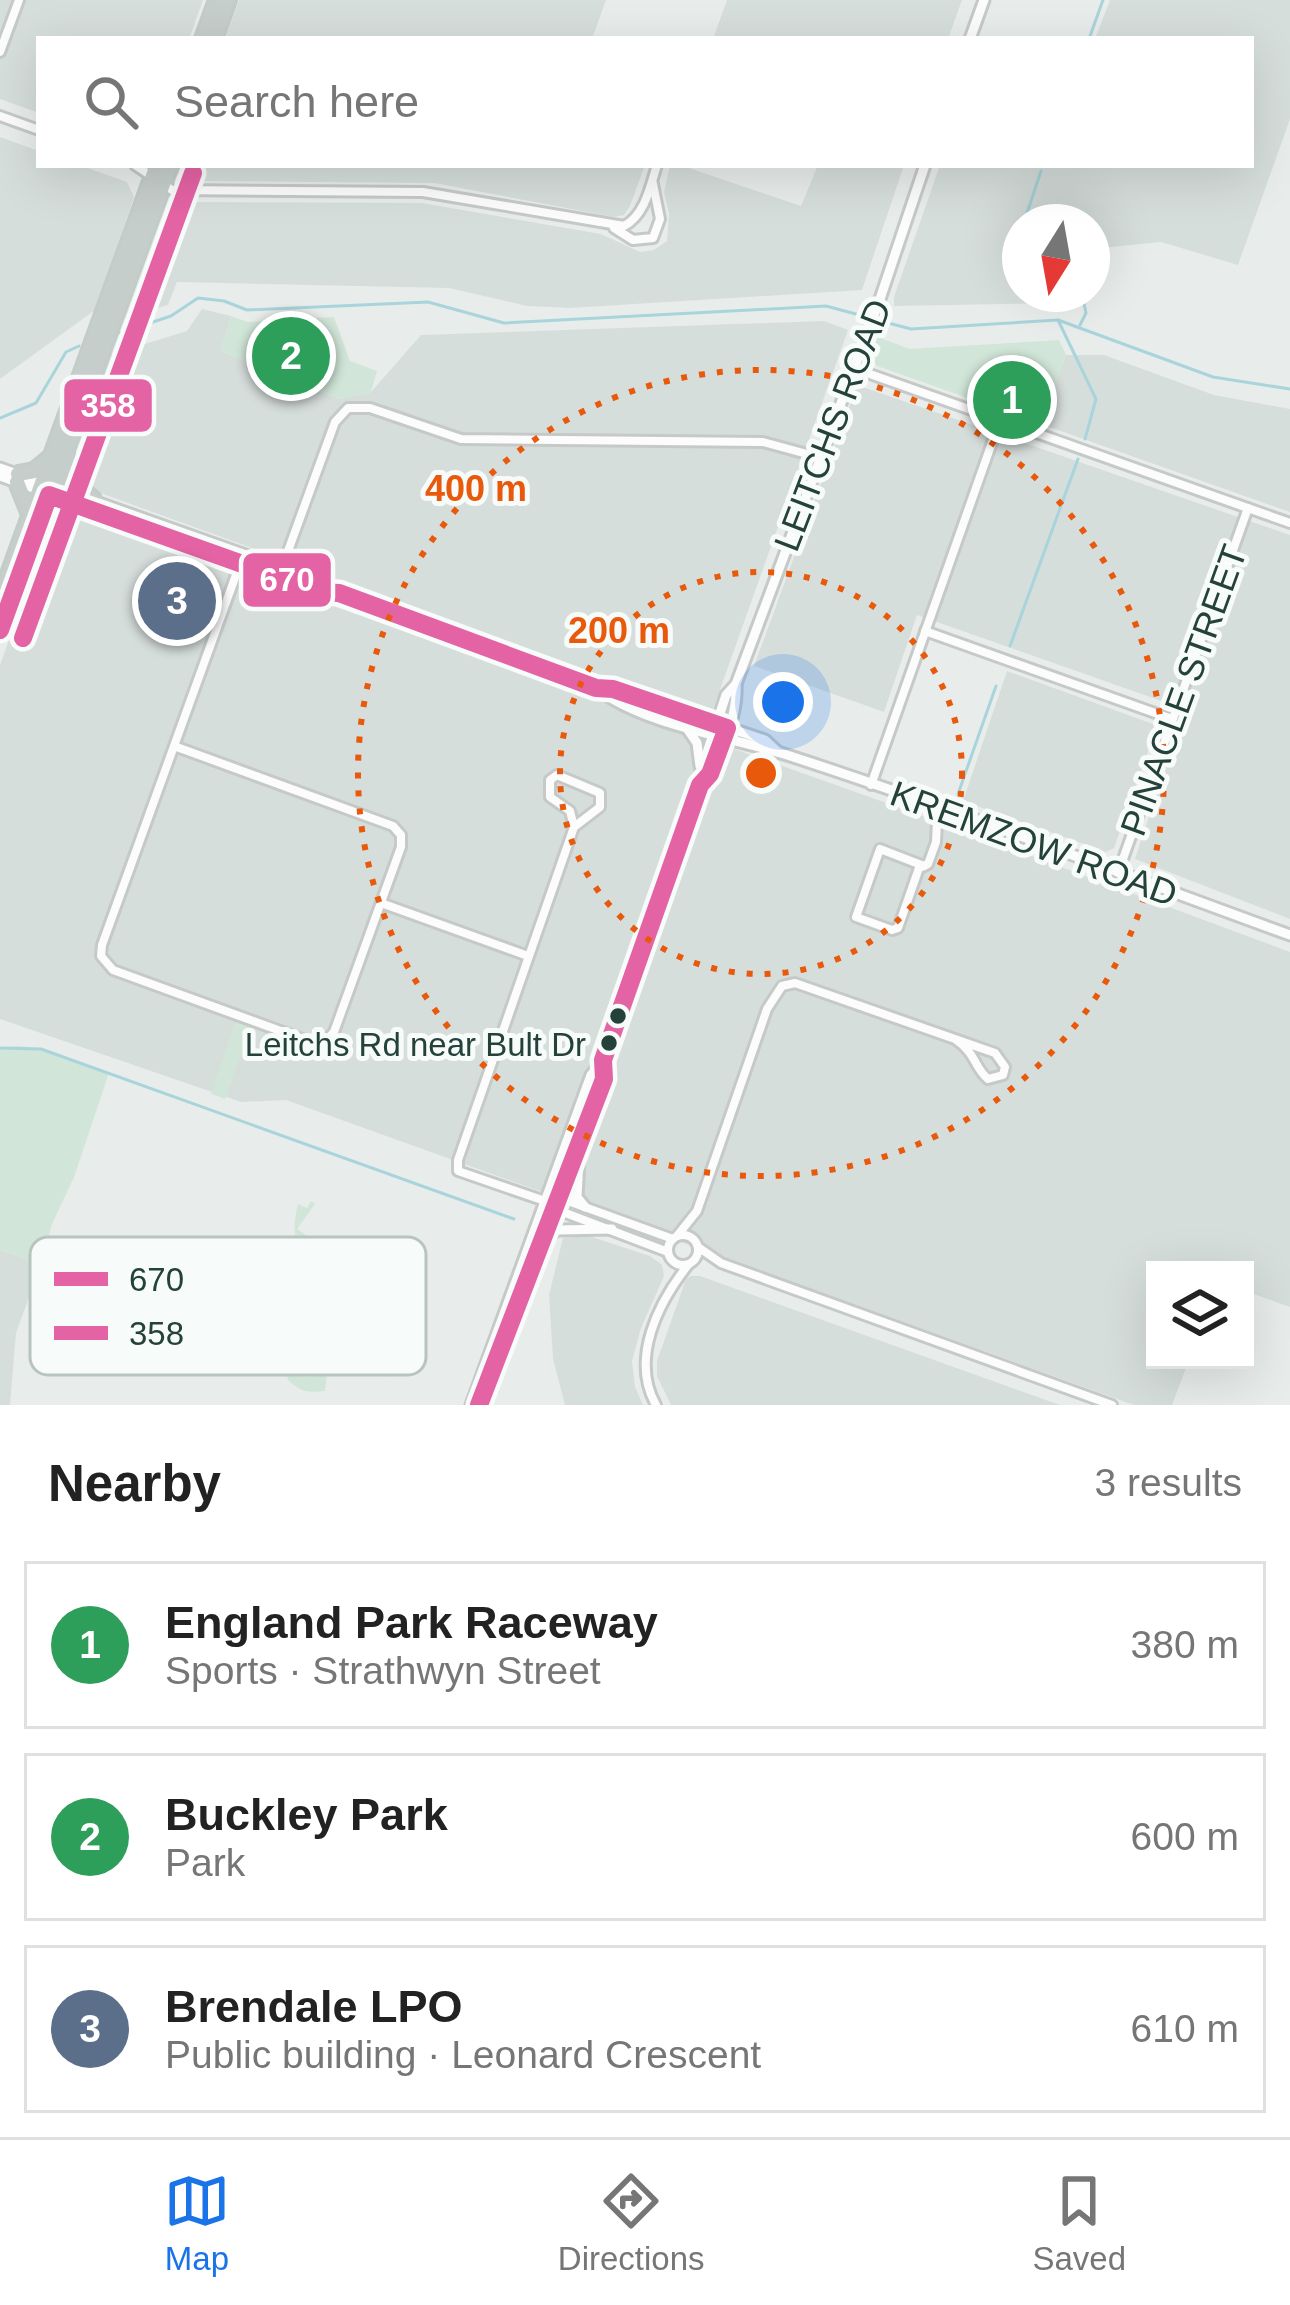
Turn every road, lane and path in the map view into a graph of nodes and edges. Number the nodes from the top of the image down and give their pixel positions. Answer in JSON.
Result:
{"nodes":[{"id":1,"x":19,"y":0,"type":"edge"},
{"id":2,"x":217,"y":0,"type":"edge"},
{"id":3,"x":228,"y":0,"type":"edge"},
{"id":4,"x":984,"y":0,"type":"edge"},
{"id":5,"x":204,"y":36,"type":"edge"},
{"id":6,"x":215,"y":36,"type":"edge"},
{"id":7,"x":971,"y":36,"type":"edge"},
{"id":8,"x":0,"y":52,"type":"edge"},
{"id":9,"x":0,"y":116,"type":"edge"},
{"id":10,"x":36,"y":129,"type":"edge"},
{"id":11,"x":656,"y":168,"type":"edge"},
{"id":12,"x":925,"y":168,"type":"edge"},
{"id":13,"x":158,"y":174,"type":"edge"},
{"id":14,"x":653,"y":177,"type":"junction"},
{"id":15,"x":641,"y":211,"type":"junction"},
{"id":16,"x":660,"y":219,"type":"junction"},
{"id":17,"x":609,"y":225,"type":"junction"},
{"id":18,"x":853,"y":368,"type":"junction"},
{"id":19,"x":1000,"y":420,"type":"junction"},
{"id":20,"x":59,"y":453,"type":"junction"},
{"id":21,"x":818,"y":457,"type":"junction"},
{"id":22,"x":0,"y":472,"type":"edge"},
{"id":23,"x":18,"y":478,"type":"junction"},
{"id":24,"x":46,"y":489,"type":"junction"},
{"id":25,"x":93,"y":499,"type":"junction"},
{"id":26,"x":1248,"y":508,"type":"junction"},
{"id":27,"x":30,"y":517,"type":"junction"},
{"id":28,"x":1290,"y":523,"type":"edge"},
{"id":29,"x":242,"y":559,"type":"junction"},
{"id":30,"x":280,"y":572,"type":"junction"},
{"id":31,"x":0,"y":598,"type":"edge"},
{"id":32,"x":0,"y":630,"type":"edge"},
{"id":33,"x":925,"y":632,"type":"junction"},
{"id":34,"x":596,"y":688,"type":"junction"},
{"id":35,"x":1172,"y":719,"type":"junction"},
{"id":36,"x":684,"y":726,"type":"junction"},
{"id":37,"x":720,"y":731,"type":"junction"},
{"id":38,"x":174,"y":746,"type":"junction"},
{"id":39,"x":700,"y":772,"type":"junction"},
{"id":40,"x":700,"y":785,"type":"junction"},
{"id":41,"x":871,"y":785,"type":"junction"},
{"id":42,"x":937,"y":820,"type":"dead end"},
{"id":43,"x":574,"y":827,"type":"junction"},
{"id":44,"x":925,"y":866,"type":"junction"},
{"id":45,"x":1118,"y":873,"type":"junction"},
{"id":46,"x":381,"y":904,"type":"junction"},
{"id":47,"x":1290,"y":935,"type":"edge"},
{"id":48,"x":528,"y":956,"type":"junction"},
{"id":49,"x":955,"y":1040,"type":"junction"},
{"id":50,"x":603,"y":1060,"type":"junction"},
{"id":51,"x":589,"y":1118,"type":"junction"},
{"id":52,"x":553,"y":1203,"type":"junction"},
{"id":53,"x":585,"y":1207,"type":"junction"},
{"id":54,"x":697,"y":1211,"type":"junction"},
{"id":55,"x":612,"y":1229,"type":"junction"},
{"id":56,"x":675,"y":1237,"type":"junction"},
{"id":57,"x":544,"y":1240,"type":"junction"},
{"id":58,"x":697,"y":1244,"type":"junction"},
{"id":59,"x":669,"y":1254,"type":"junction"},
{"id":60,"x":722,"y":1263,"type":"junction"},
{"id":61,"x":689,"y":1264,"type":"junction"},
{"id":62,"x":669,"y":1288,"type":"junction"},
{"id":63,"x":475,"y":1405,"type":"edge"},
{"id":64,"x":656,"y":1405,"type":"edge"},
{"id":65,"x":1112,"y":1405,"type":"edge"}],
"edges":[{"from":1,"to":8,"type":"street"},
{"from":2,"to":5,"type":"highway"},
{"from":3,"to":6,"type":"highway"},
{"from":4,"to":7,"type":"street"},
{"from":9,"to":10,"type":"street"},
{"from":11,"to":14,"type":"street"},
{"from":12,"to":18,"type":"street","name":"LEITCHS ROAD"},
{"from":13,"to":17,"type":"street"},
{"from":13,"to":20,"type":"highway"},
{"from":14,"to":15,"type":"street"},
{"from":14,"to":16,"type":"street"},
{"from":15,"to":16,"type":"street"},
{"from":15,"to":17,"type":"street"},
{"from":16,"to":17,"type":"street"},
{"from":18,"to":19,"type":"street"},
{"from":18,"to":21,"type":"street","name":"LEITCHS ROAD"},
{"from":19,"to":26,"type":"street"},
{"from":19,"to":33,"type":"street"},
{"from":20,"to":23,"type":"highway"},
{"from":20,"to":24,"type":"highway"},
{"from":20,"to":25,"type":"highway"},
{"from":21,"to":30,"type":"street"},
{"from":21,"to":37,"type":"street","name":"LEITCHS ROAD"},
{"from":22,"to":23,"type":"street","name":"KREMZOW ROAD"},
{"from":23,"to":24,"type":"street","name":"KREMZOW ROAD"},
{"from":23,"to":27,"type":"highway"},
{"from":24,"to":25,"type":"street","name":"KREMZOW ROAD"},
{"from":24,"to":27,"type":"highway"},
{"from":24,"to":29,"type":"street","name":"KREMZOW ROAD"},
{"from":24,"to":32,"type":"highway"},
{"from":25,"to":29,"type":"street","name":"KREMZOW ROAD"},
{"from":26,"to":28,"type":"street"},
{"from":26,"to":35,"type":"street","name":"PINACLE STREET"},
{"from":27,"to":31,"type":"highway"},
{"from":29,"to":30,"type":"street","name":"KREMZOW ROAD"},
{"from":29,"to":38,"type":"street"},
{"from":30,"to":34,"type":"street","name":"KREMZOW ROAD"},
{"from":33,"to":35,"type":"street"},
{"from":33,"to":41,"type":"street"},
{"from":34,"to":36,"type":"street","name":"KREMZOW ROAD"},
{"from":34,"to":37,"type":"street","name":"KREMZOW ROAD"},
{"from":35,"to":45,"type":"street","name":"PINACLE STREET"},
{"from":36,"to":37,"type":"street","name":"KREMZOW ROAD"},
{"from":36,"to":39,"type":"street"},
{"from":37,"to":39,"type":"street","name":"LEITCHS ROAD"},
{"from":37,"to":40,"type":"street","name":"LEITCHS ROAD"},
{"from":37,"to":41,"type":"street","name":"KREMZOW ROAD"},
{"from":38,"to":46,"type":"street"},
{"from":38,"to":46,"type":"street"},
{"from":39,"to":40,"type":"street","name":"LEITCHS ROAD"},
{"from":40,"to":50,"type":"street","name":"LEITCHS ROAD"},
{"from":41,"to":45,"type":"street","name":"KREMZOW ROAD"},
{"from":42,"to":44,"type":"street"},
{"from":43,"to":43,"type":"street"},
{"from":43,"to":48,"type":"street"},
{"from":44,"to":44,"type":"street"},
{"from":45,"to":47,"type":"street","name":"KREMZOW ROAD"},
{"from":46,"to":48,"type":"street"},
{"from":48,"to":52,"type":"street"},
{"from":49,"to":49,"type":"street"},
{"from":49,"to":54,"type":"street"},
{"from":50,"to":51,"type":"street","name":"LEITCHS ROAD"},
{"from":50,"to":52,"type":"street","name":"LEITCHS ROAD"},
{"from":51,"to":52,"type":"street","name":"LEITCHS ROAD"},
{"from":51,"to":53,"type":"street"},
{"from":52,"to":53,"type":"street"},
{"from":52,"to":55,"type":"street"},
{"from":52,"to":57,"type":"street","name":"LEITCHS ROAD"},
{"from":52,"to":63,"type":"street","name":"LEITCHS ROAD"},
{"from":53,"to":56,"type":"street"},
{"from":54,"to":56,"type":"street"},
{"from":54,"to":58,"type":"street"},
{"from":55,"to":57,"type":"street"},
{"from":55,"to":59,"type":"street"},
{"from":56,"to":58,"type":"street"},
{"from":56,"to":59,"type":"street"},
{"from":57,"to":63,"type":"street","name":"LEITCHS ROAD"},
{"from":58,"to":60,"type":"street"},
{"from":58,"to":61,"type":"street"},
{"from":59,"to":61,"type":"street"},
{"from":59,"to":62,"type":"street"},
{"from":60,"to":61,"type":"street"},
{"from":60,"to":65,"type":"street"},
{"from":61,"to":62,"type":"street"},
{"from":62,"to":64,"type":"street"}]}
